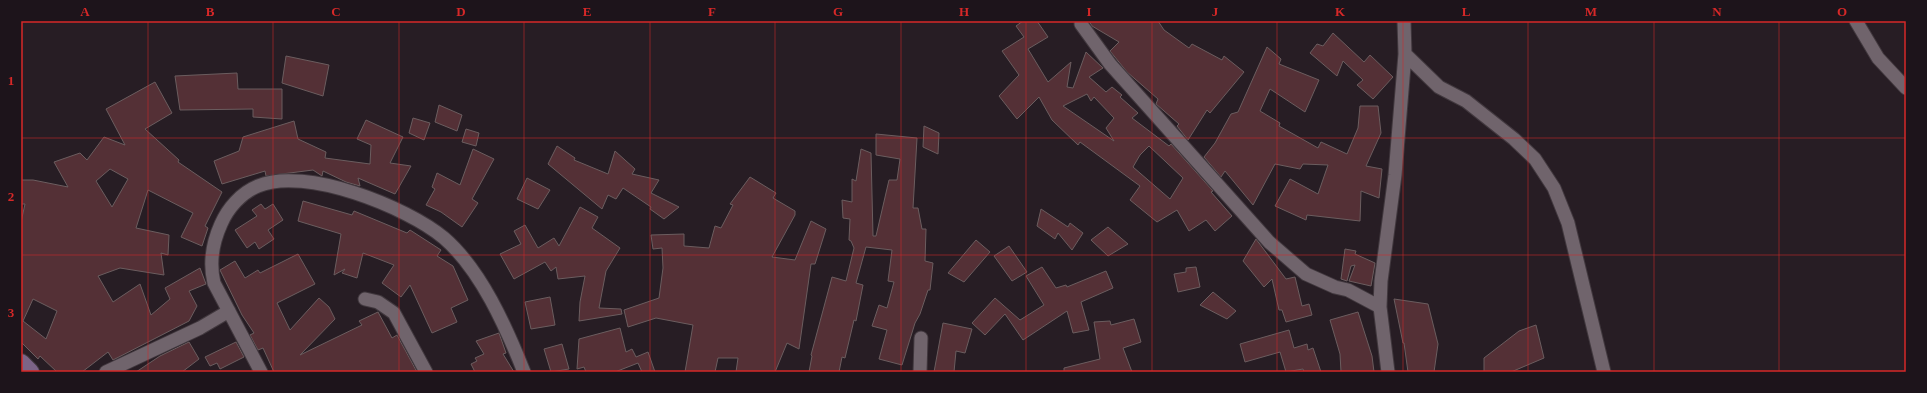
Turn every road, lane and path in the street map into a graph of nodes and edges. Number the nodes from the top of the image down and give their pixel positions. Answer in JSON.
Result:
{"nodes":[{"id":1,"x":1856,"y":21,"type":"edge"},
{"id":2,"x":1081,"y":24,"type":"dead end"},
{"id":3,"x":1404,"y":24,"type":"edge"},
{"id":4,"x":1405,"y":54,"type":"junction"},
{"id":5,"x":1906,"y":88,"type":"edge"},
{"id":6,"x":365,"y":299,"type":"dead end"},
{"id":7,"x":1380,"y":307,"type":"junction"},
{"id":8,"x":229,"y":311,"type":"junction"},
{"id":9,"x":921,"y":338,"type":"dead end"},
{"id":10,"x":21,"y":363,"type":"edge"},
{"id":11,"x":30,"y":372,"type":"edge"},
{"id":12,"x":106,"y":372,"type":"edge"},
{"id":13,"x":261,"y":372,"type":"edge"},
{"id":14,"x":426,"y":372,"type":"edge"},
{"id":15,"x":524,"y":372,"type":"edge"},
{"id":16,"x":920,"y":372,"type":"edge"},
{"id":17,"x":1388,"y":372,"type":"edge"},
{"id":18,"x":1604,"y":372,"type":"edge"}],
"edges":[{"from":1,"to":5,"type":"street"},
{"from":2,"to":7,"type":"street"},
{"from":3,"to":4,"type":"street"},
{"from":4,"to":7,"type":"street"},
{"from":4,"to":18,"type":"street"},
{"from":6,"to":14,"type":"street"},
{"from":7,"to":17,"type":"street"},
{"from":8,"to":12,"type":"street"},
{"from":8,"to":13,"type":"street"},
{"from":8,"to":15,"type":"street"},
{"from":9,"to":16,"type":"street"},
{"from":10,"to":11,"type":"main road"}]}
